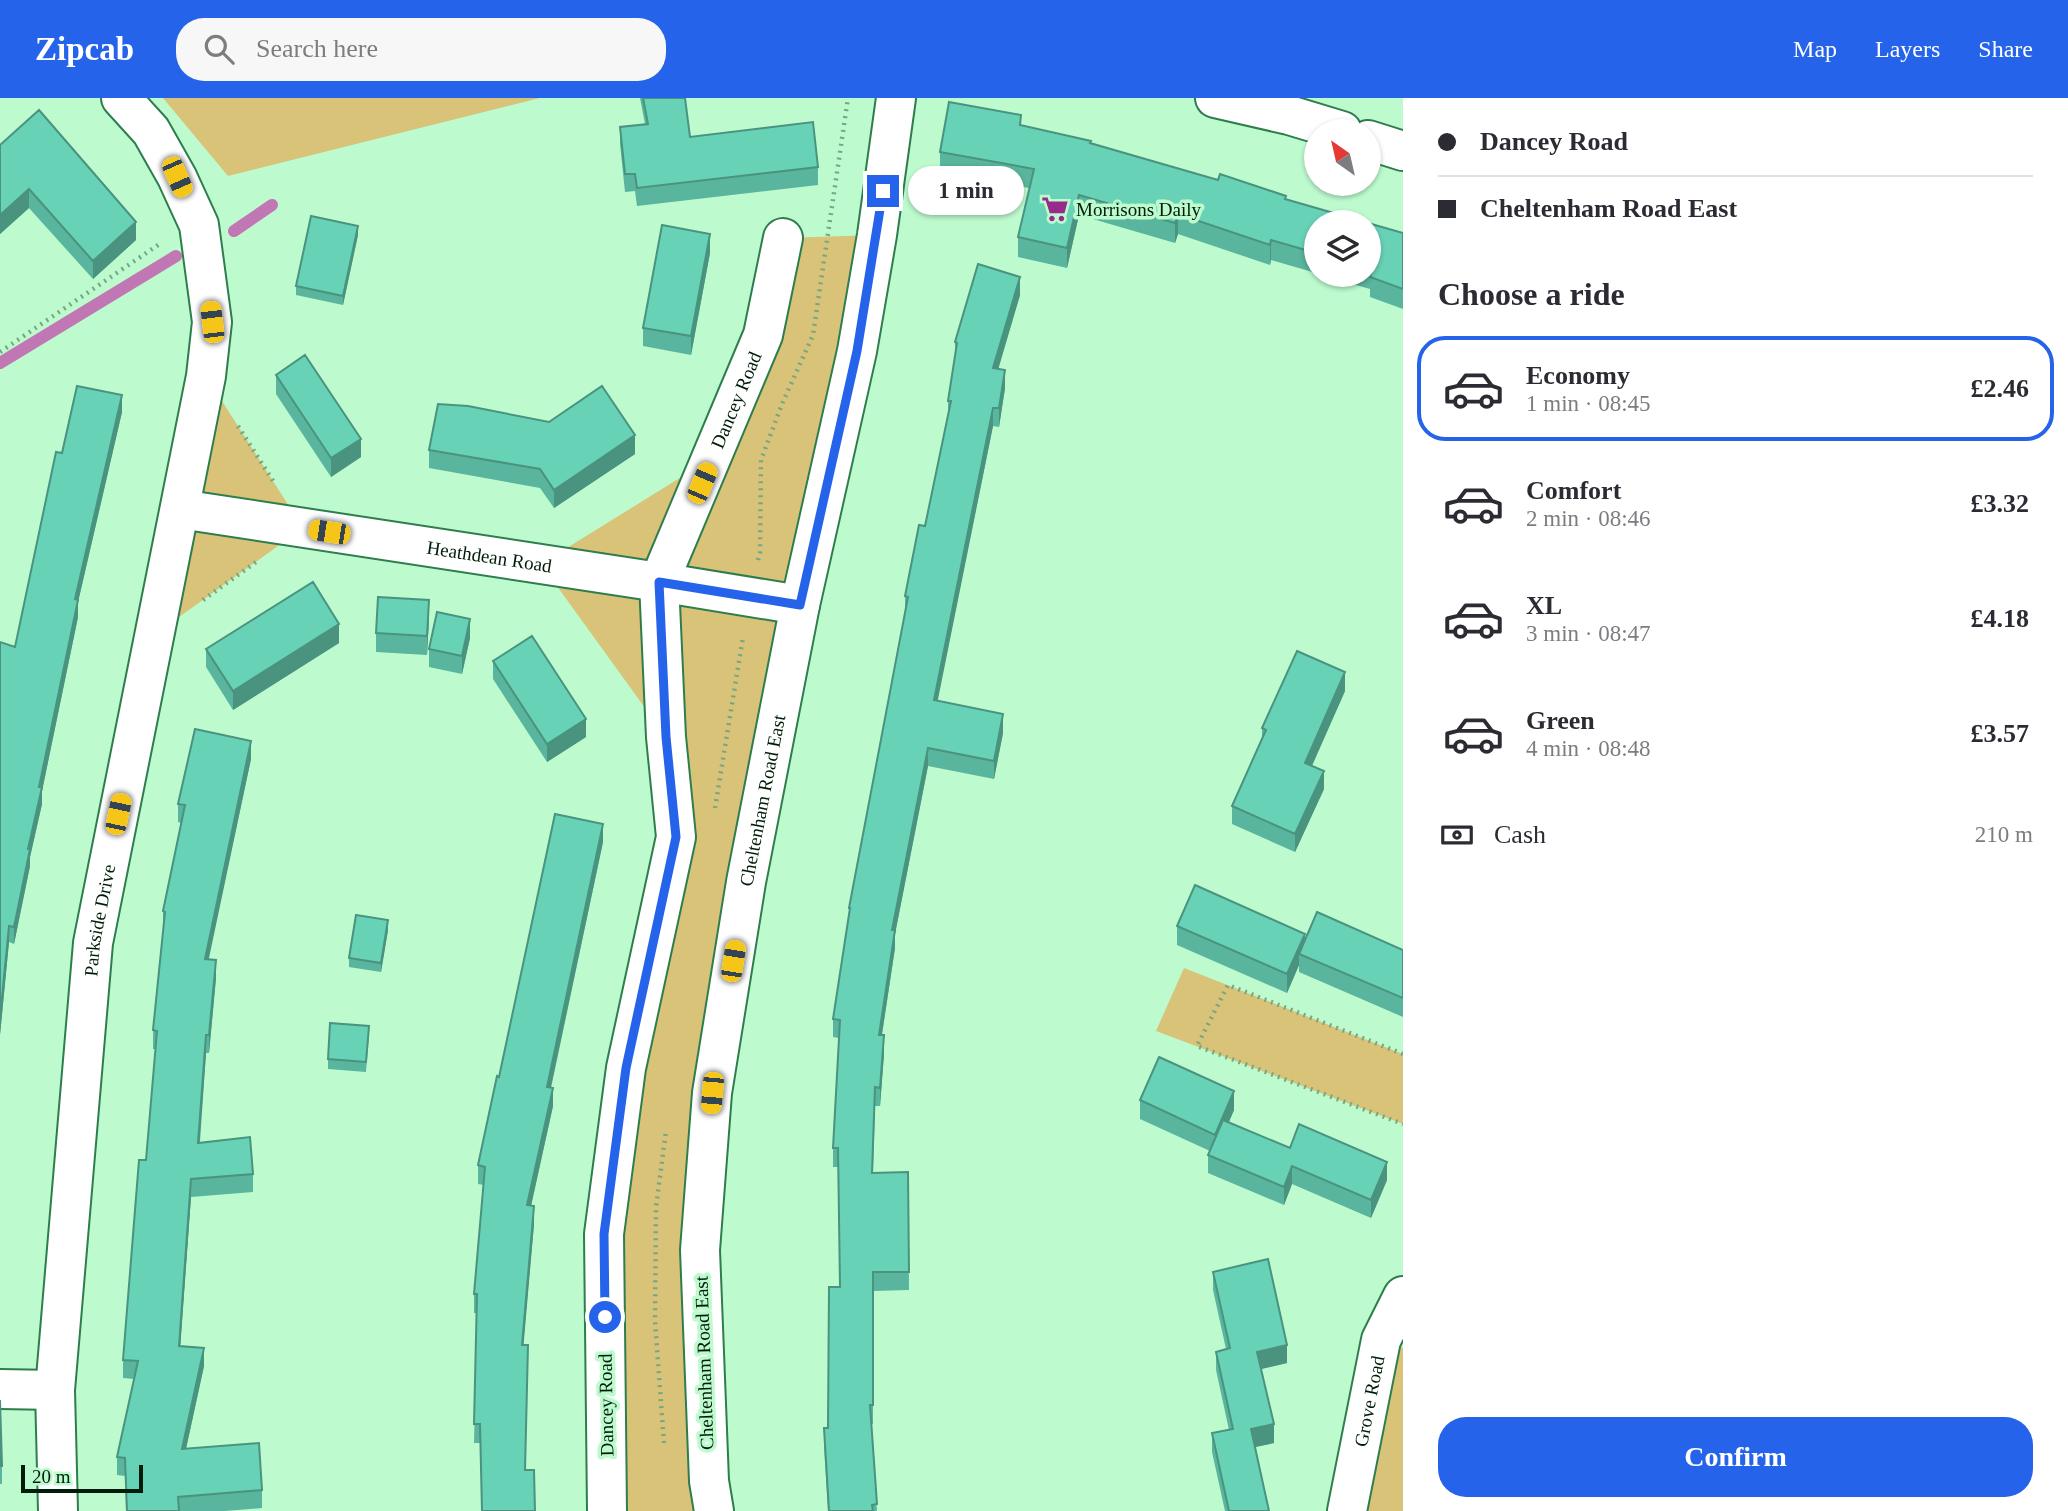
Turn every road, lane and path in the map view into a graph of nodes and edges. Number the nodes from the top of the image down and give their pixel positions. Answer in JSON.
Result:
{"nodes":[{"id":1,"x":121,"y":98,"type":"edge"},
{"id":2,"x":848,"y":98,"type":"edge"},
{"id":3,"x":896,"y":98,"type":"edge"},
{"id":4,"x":1215,"y":98,"type":"edge"},
{"id":5,"x":1305,"y":119,"type":"edge"},
{"id":6,"x":1381,"y":144,"type":"edge"},
{"id":7,"x":1403,"y":151,"type":"edge"},
{"id":8,"x":199,"y":225,"type":"junction"},
{"id":9,"x":783,"y":239,"type":"dead end"},
{"id":10,"x":819,"y":296,"type":"dead end"},
{"id":11,"x":0,"y":352,"type":"edge"},
{"id":12,"x":180,"y":509,"type":"junction"},
{"id":13,"x":659,"y":582,"type":"junction"},
{"id":14,"x":800,"y":605,"type":"junction"},
{"id":15,"x":1403,"y":1054,"type":"edge"},
{"id":16,"x":1403,"y":1124,"type":"edge"},
{"id":17,"x":1403,"y":1296,"type":"edge"},
{"id":18,"x":0,"y":1389,"type":"edge"},
{"id":19,"x":55,"y":1390,"type":"junction"},
{"id":20,"x":58,"y":1511,"type":"edge"},
{"id":21,"x":607,"y":1511,"type":"edge"},
{"id":22,"x":714,"y":1511,"type":"edge"},
{"id":23,"x":1347,"y":1511,"type":"edge"}],
"edges":[{"from":1,"to":8,"type":"street","name":"Parkside Drive"},
{"from":2,"to":10,"type":"path"},
{"from":3,"to":14,"type":"street","name":"Cheltenham Road East"},
{"from":4,"to":5,"type":"street"},
{"from":6,"to":7,"type":"street"},
{"from":8,"to":11,"type":"path"},
{"from":8,"to":12,"type":"street","name":"Parkside Drive"},
{"from":9,"to":13,"type":"street","name":"Dancey Road"},
{"from":12,"to":13,"type":"street","name":"Heathdean Road"},
{"from":12,"to":19,"type":"street","name":"Parkside Drive"},
{"from":13,"to":14,"type":"street","name":"Heathdean Road"},
{"from":13,"to":21,"type":"street","name":"Dancey Road"},
{"from":14,"to":22,"type":"street","name":"Cheltenham Road East"},
{"from":15,"to":16,"type":"path"},
{"from":17,"to":23,"type":"street","name":"Grove Road"},
{"from":18,"to":19,"type":"street"},
{"from":19,"to":20,"type":"street","name":"Parkside Drive"}]}
